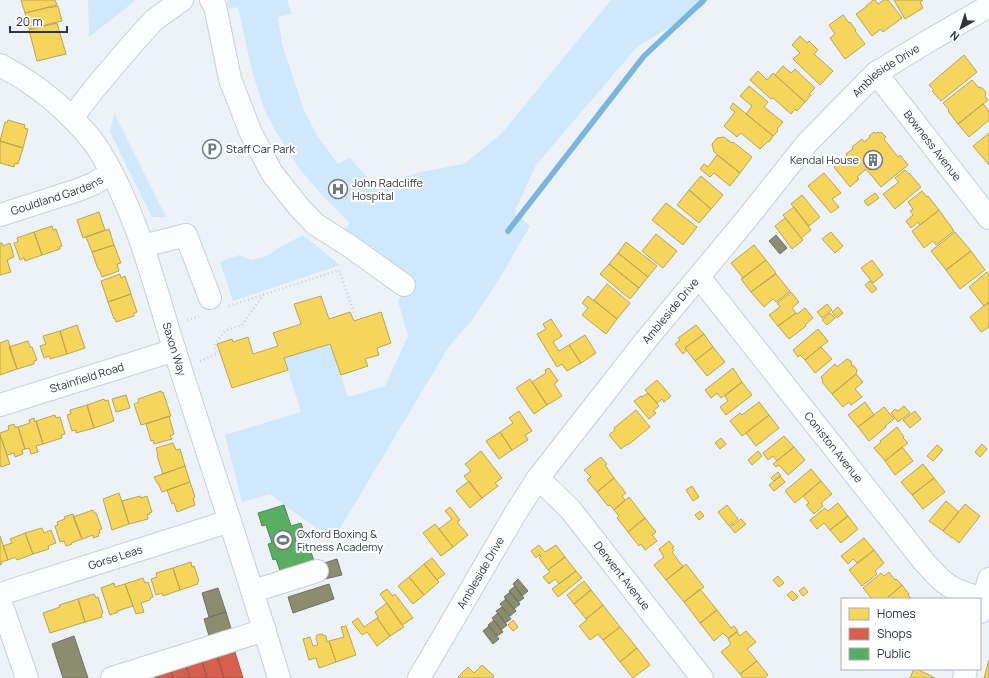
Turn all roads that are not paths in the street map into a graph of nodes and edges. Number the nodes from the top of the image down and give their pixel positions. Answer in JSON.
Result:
{"nodes":[{"id":1,"x":182,"y":0,"type":"edge"},
{"id":2,"x":211,"y":0,"type":"edge"},
{"id":3,"x":989,"y":6,"type":"edge"},
{"id":4,"x":0,"y":65,"type":"edge"},
{"id":5,"x":876,"y":73,"type":"junction"},
{"id":6,"x":72,"y":118,"type":"junction"},
{"id":7,"x":111,"y":173,"type":"junction"},
{"id":8,"x":0,"y":215,"type":"edge"},
{"id":9,"x":989,"y":218,"type":"edge"},
{"id":10,"x":143,"y":246,"type":"junction"},
{"id":11,"x":698,"y":277,"type":"junction"},
{"id":12,"x":404,"y":285,"type":"dead end"},
{"id":13,"x":210,"y":298,"type":"dead end"},
{"id":14,"x":177,"y":359,"type":"junction"},
{"id":15,"x":0,"y":405,"type":"edge"},
{"id":16,"x":538,"y":478,"type":"junction"},
{"id":17,"x":230,"y":521,"type":"junction"},
{"id":18,"x":317,"y":570,"type":"dead end"},
{"id":19,"x":253,"y":591,"type":"junction"},
{"id":20,"x":0,"y":594,"type":"edge"},
{"id":21,"x":974,"y":598,"type":"edge"},
{"id":22,"x":0,"y":600,"type":"edge"},
{"id":23,"x":264,"y":630,"type":"junction"},
{"id":24,"x":27,"y":678,"type":"edge"},
{"id":25,"x":112,"y":678,"type":"edge"},
{"id":26,"x":279,"y":678,"type":"edge"},
{"id":27,"x":419,"y":678,"type":"edge"},
{"id":28,"x":702,"y":678,"type":"edge"}],
"edges":[{"from":1,"to":6,"type":"street"},
{"from":2,"to":12,"type":"street"},
{"from":3,"to":5,"type":"street","name":"Ambleside Drive"},
{"from":4,"to":6,"type":"street","name":"Saxon Way"},
{"from":5,"to":9,"type":"street","name":"Bowness Avenue"},
{"from":5,"to":11,"type":"street","name":"Ambleside Drive"},
{"from":6,"to":7,"type":"street","name":"Saxon Way"},
{"from":7,"to":8,"type":"street","name":"Gouldland Gardens"},
{"from":7,"to":10,"type":"street","name":"Saxon Way"},
{"from":10,"to":13,"type":"street"},
{"from":10,"to":14,"type":"street","name":"Saxon Way"},
{"from":11,"to":16,"type":"street","name":"Ambleside Drive"},
{"from":11,"to":21,"type":"street","name":"Coniston Avenue"},
{"from":14,"to":15,"type":"street","name":"Stainfield Road"},
{"from":14,"to":17,"type":"street","name":"Saxon Way"},
{"from":16,"to":27,"type":"street","name":"Ambleside Drive"},
{"from":16,"to":28,"type":"street","name":"Derwent Avenue"},
{"from":17,"to":19,"type":"street","name":"Saxon Way"},
{"from":17,"to":20,"type":"street","name":"Gorse Leas"},
{"from":18,"to":19,"type":"street"},
{"from":19,"to":23,"type":"street","name":"Saxon Way"},
{"from":22,"to":24,"type":"street"},
{"from":23,"to":25,"type":"street"},
{"from":23,"to":26,"type":"street","name":"Saxon Way"}]}
